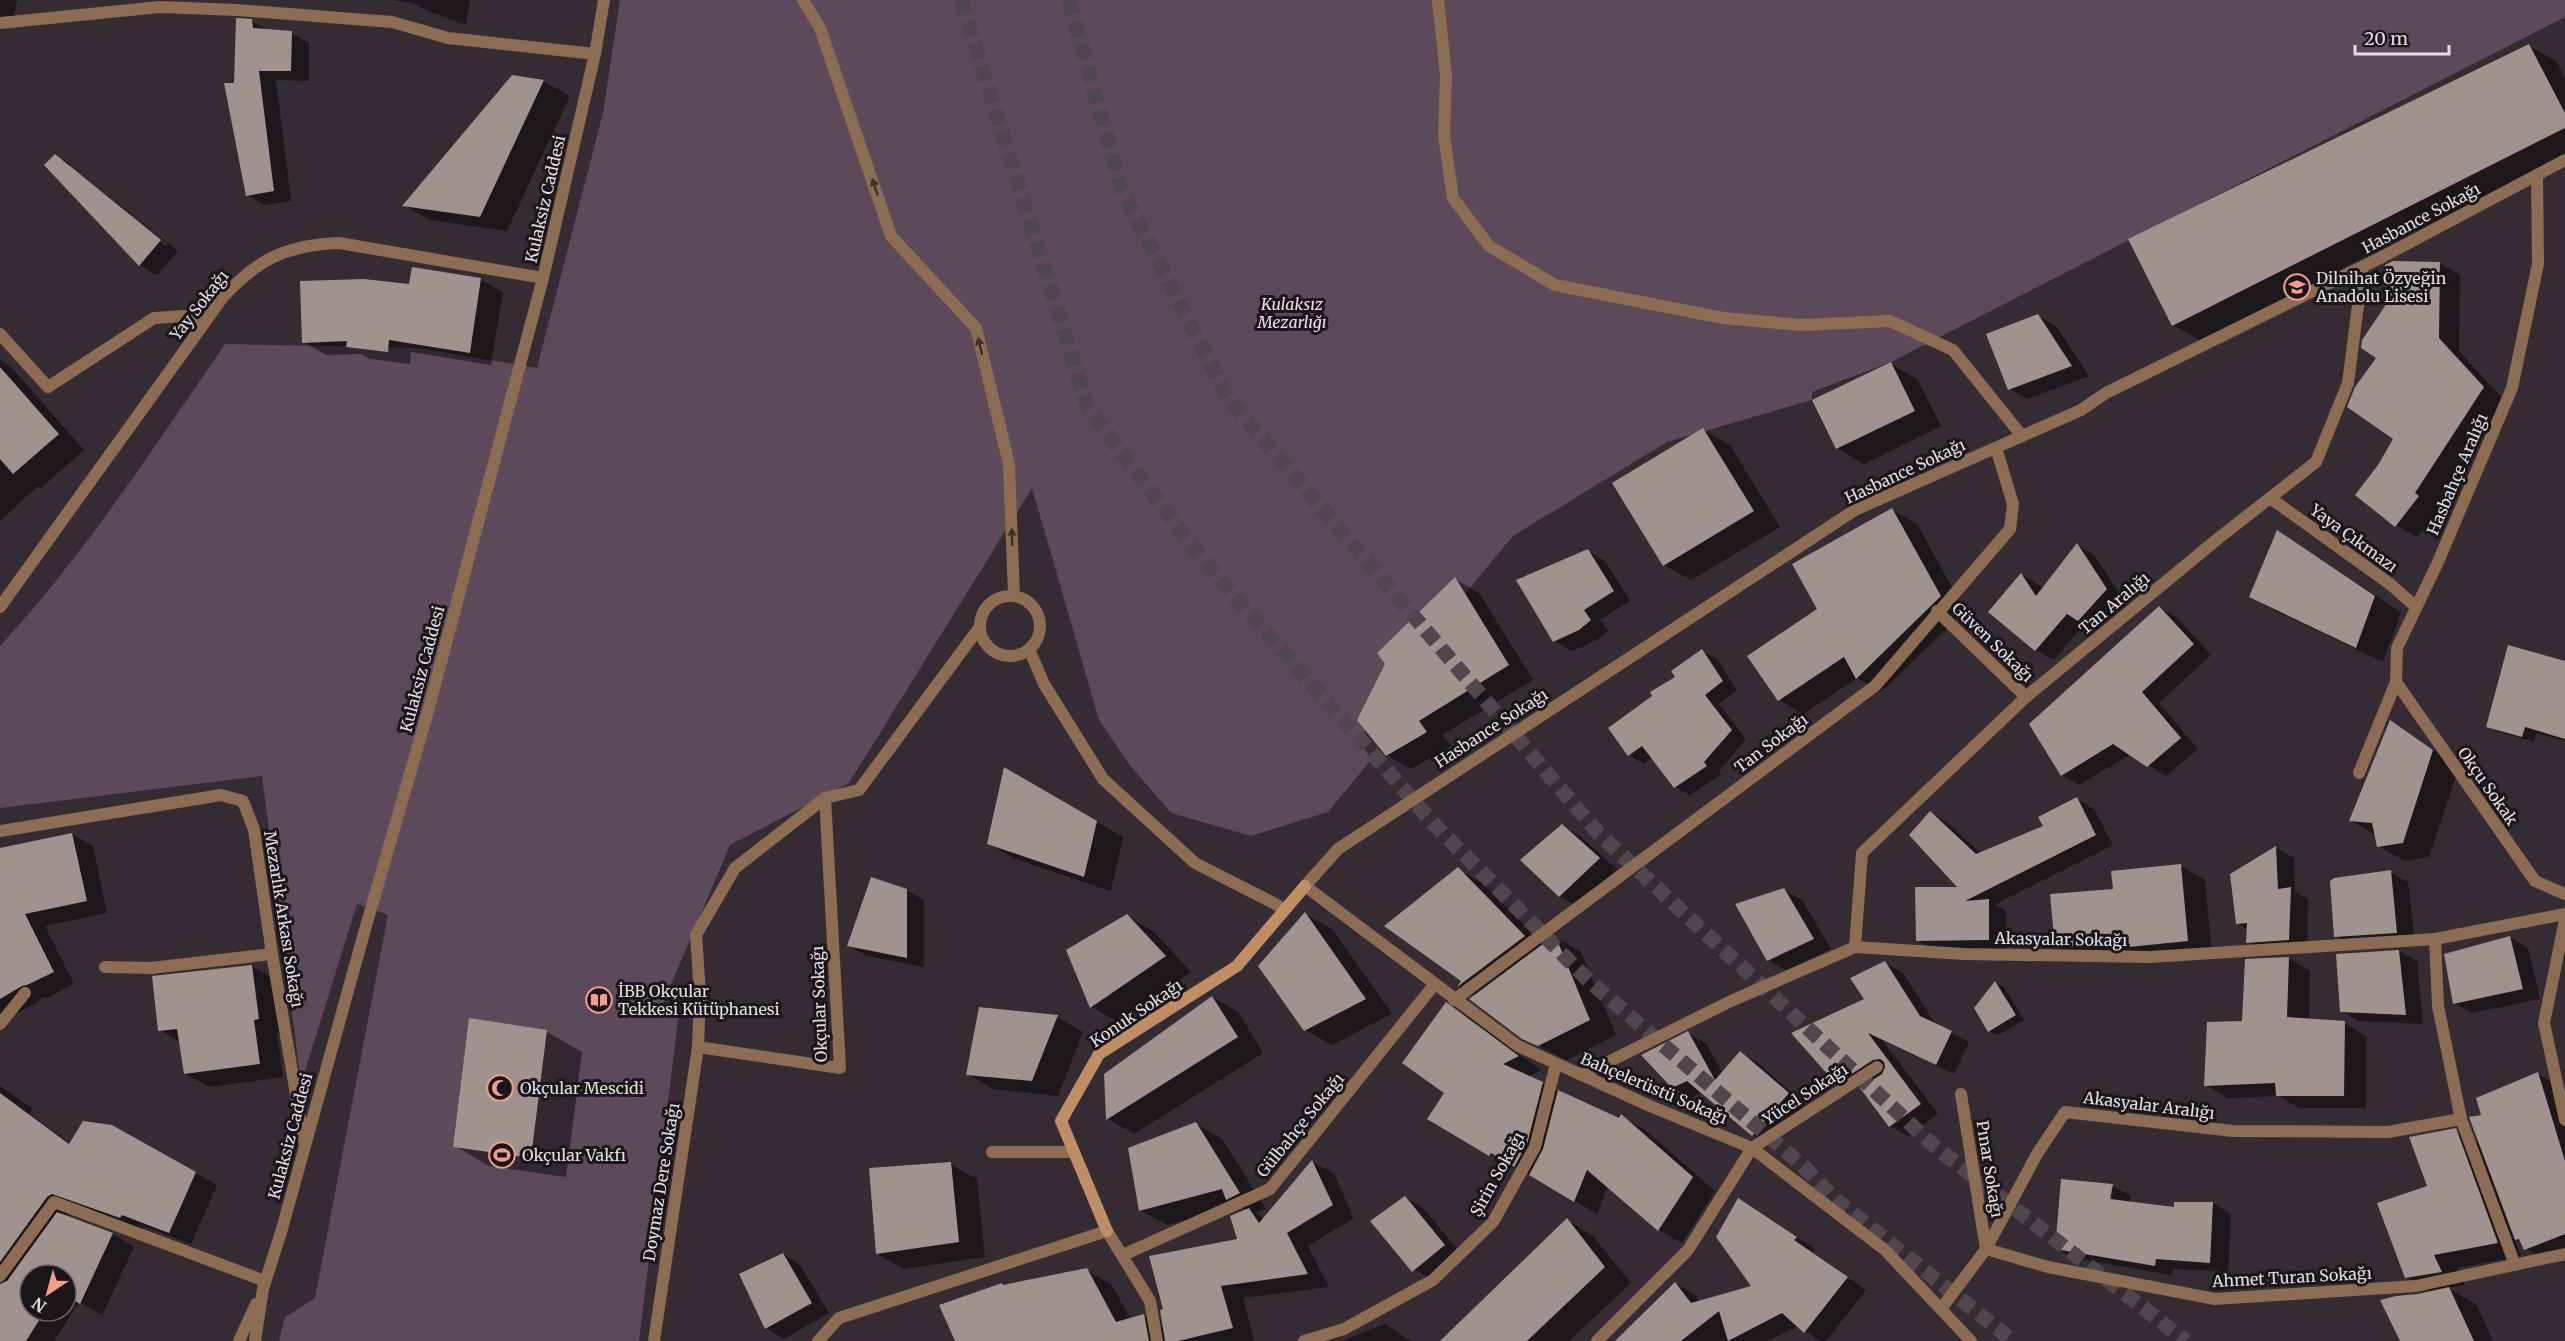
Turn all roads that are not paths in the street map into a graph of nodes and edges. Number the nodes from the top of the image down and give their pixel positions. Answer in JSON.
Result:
{"nodes":[{"id":1,"x":604,"y":0,"type":"edge"},
{"id":2,"x":803,"y":0,"type":"edge"},
{"id":3,"x":1438,"y":0,"type":"edge"},
{"id":4,"x":0,"y":23,"type":"edge"},
{"id":5,"x":595,"y":54,"type":"junction"},
{"id":6,"x":2565,"y":160,"type":"edge"},
{"id":7,"x":2537,"y":175,"type":"junction"},
{"id":8,"x":2363,"y":267,"type":"junction"},
{"id":9,"x":543,"y":278,"type":"junction"},
{"id":10,"x":204,"y":323,"type":"junction"},
{"id":11,"x":0,"y":334,"type":"edge"},
{"id":12,"x":2022,"y":436,"type":"junction"},
{"id":13,"x":1996,"y":448,"type":"junction"},
{"id":14,"x":2270,"y":498,"type":"junction"},
{"id":15,"x":1014,"y":596,"type":"junction"},
{"id":16,"x":0,"y":607,"type":"edge"},
{"id":17,"x":2416,"y":607,"type":"junction"},
{"id":18,"x":1937,"y":611,"type":"junction"},
{"id":19,"x":980,"y":628,"type":"junction"},
{"id":20,"x":1029,"y":649,"type":"junction"},
{"id":21,"x":2396,"y":682,"type":"junction"},
{"id":22,"x":2026,"y":697,"type":"junction"},
{"id":23,"x":2360,"y":773,"type":"dead end"},
{"id":24,"x":825,"y":798,"type":"junction"},
{"id":25,"x":0,"y":831,"type":"edge"},
{"id":26,"x":1305,"y":886,"type":"junction"},
{"id":27,"x":2565,"y":894,"type":"edge"},
{"id":28,"x":1286,"y":909,"type":"junction"},
{"id":29,"x":2565,"y":914,"type":"edge"},
{"id":30,"x":2565,"y":920,"type":"edge"},
{"id":31,"x":2435,"y":939,"type":"junction"},
{"id":32,"x":1855,"y":947,"type":"junction"},
{"id":33,"x":272,"y":954,"type":"junction"},
{"id":34,"x":105,"y":967,"type":"dead end"},
{"id":35,"x":1434,"y":986,"type":"junction"},
{"id":36,"x":25,"y":993,"type":"dead end"},
{"id":37,"x":1454,"y":1000,"type":"junction"},
{"id":38,"x":0,"y":1024,"type":"edge"},
{"id":39,"x":698,"y":1047,"type":"junction"},
{"id":40,"x":1556,"y":1064,"type":"junction"},
{"id":41,"x":1877,"y":1067,"type":"dead end"},
{"id":42,"x":1582,"y":1075,"type":"junction"},
{"id":43,"x":1961,"y":1094,"type":"dead end"},
{"id":44,"x":2461,"y":1119,"type":"junction"},
{"id":45,"x":2565,"y":1120,"type":"edge"},
{"id":46,"x":304,"y":1145,"type":"junction"},
{"id":47,"x":1752,"y":1148,"type":"junction"},
{"id":48,"x":992,"y":1152,"type":"dead end"},
{"id":49,"x":1073,"y":1152,"type":"junction"},
{"id":50,"x":1107,"y":1231,"type":"junction"},
{"id":51,"x":1986,"y":1249,"type":"junction"},
{"id":52,"x":2565,"y":1254,"type":"edge"},
{"id":53,"x":1123,"y":1255,"type":"junction"},
{"id":54,"x":2515,"y":1265,"type":"junction"},
{"id":55,"x":0,"y":1276,"type":"edge"},
{"id":56,"x":264,"y":1285,"type":"junction"},
{"id":57,"x":1941,"y":1309,"type":"junction"},
{"id":58,"x":239,"y":1341,"type":"edge"},
{"id":59,"x":255,"y":1341,"type":"edge"},
{"id":60,"x":654,"y":1341,"type":"edge"},
{"id":61,"x":818,"y":1341,"type":"edge"},
{"id":62,"x":1156,"y":1341,"type":"edge"},
{"id":63,"x":1304,"y":1341,"type":"edge"},
{"id":64,"x":1597,"y":1341,"type":"edge"},
{"id":65,"x":1971,"y":1341,"type":"edge"}],
"edges":[{"from":1,"to":5,"type":"street","name":"Kulaksiz Caddesi"},
{"from":15,"to":2,"type":"street","one_way":true},
{"from":3,"to":12,"type":"street"},
{"from":4,"to":5,"type":"street"},
{"from":5,"to":9,"type":"street","name":"Kulaksiz Caddesi"},
{"from":6,"to":7,"type":"street","name":"Hasbance Sokağı"},
{"from":7,"to":8,"type":"street","name":"Hasbance Sokağı"},
{"from":7,"to":17,"type":"street","name":"Hasbahçe Aralığı"},
{"from":8,"to":12,"type":"street","name":"Hasbance Sokağı"},
{"from":8,"to":14,"type":"street","name":"Tan Aralığı"},
{"from":9,"to":10,"type":"street","name":"Yay Sokağı"},
{"from":9,"to":46,"type":"street","name":"Kulaksiz Caddesi"},
{"from":10,"to":11,"type":"street"},
{"from":10,"to":16,"type":"street","name":"Yay Sokağı"},
{"from":12,"to":13,"type":"street","name":"Hasbance Sokağı"},
{"from":13,"to":18,"type":"street","name":"Tan Sokağı"},
{"from":13,"to":26,"type":"street","name":"Hasbance Sokağı"},
{"from":14,"to":17,"type":"street","name":"Yaya Çıkmazı"},
{"from":14,"to":22,"type":"street","name":"Tan Aralığı"},
{"from":15,"to":19,"type":"street"},
{"from":15,"to":20,"type":"street"},
{"from":17,"to":21,"type":"street","name":"Hasbahçe Aralığı"},
{"from":18,"to":22,"type":"street","name":"Güven Sokağı"},
{"from":18,"to":37,"type":"street","name":"Tan Sokağı"},
{"from":19,"to":20,"type":"street"},
{"from":19,"to":24,"type":"street"},
{"from":20,"to":28,"type":"street"},
{"from":21,"to":23,"type":"street","name":"Hasbahçe Aralığı"},
{"from":21,"to":27,"type":"street","name":"Okçu Sokak"},
{"from":22,"to":32,"type":"street","name":"Tan Aralığı"},
{"from":24,"to":39,"type":"street","name":"Doymaz Dere Sokağı"},
{"from":24,"to":39,"type":"street","name":"Okçular Sokağı"},
{"from":25,"to":33,"type":"street","name":"Mezarlık Arkası Sokağı"},
{"from":26,"to":28,"type":"street","name":"Konuk Sokağı"},
{"from":26,"to":35,"type":"street","name":"Bahçelerüstü Sokağı"},
{"from":28,"to":49,"type":"street","name":"Konuk Sokağı"},
{"from":29,"to":31,"type":"street","name":"Akasyalar Sokağı"},
{"from":30,"to":45,"type":"street"},
{"from":31,"to":32,"type":"street","name":"Akasyalar Sokağı"},
{"from":31,"to":44,"type":"street"},
{"from":32,"to":42,"type":"street","name":"Akasyalar Sokağı"},
{"from":33,"to":34,"type":"street"},
{"from":33,"to":46,"type":"street","name":"Mezarlık Arkası Sokağı"},
{"from":35,"to":37,"type":"street","name":"Bahçelerüstü Sokağı"},
{"from":35,"to":53,"type":"street","name":"Gülbahçe Sokağı"},
{"from":36,"to":38,"type":"street"},
{"from":37,"to":40,"type":"street","name":"Bahçelerüstü Sokağı"},
{"from":39,"to":60,"type":"street","name":"Doymaz Dere Sokağı"},
{"from":40,"to":42,"type":"street","name":"Bahçelerüstü Sokağı"},
{"from":40,"to":63,"type":"street","name":"Şirin Sokağı"},
{"from":41,"to":47,"type":"street","name":"Yücel Sokağı"},
{"from":42,"to":47,"type":"street","name":"Bahçelerüstü Sokağı"},
{"from":43,"to":51,"type":"street","name":"Pınar Sokağı"},
{"from":44,"to":51,"type":"street","name":"Akasyalar Aralığı"},
{"from":44,"to":54,"type":"street"},
{"from":46,"to":56,"type":"street","name":"Kulaksiz Caddesi"},
{"from":47,"to":57,"type":"street","name":"Bahçelerüstü Sokağı"},
{"from":47,"to":64,"type":"street"},
{"from":48,"to":49,"type":"street"},
{"from":49,"to":50,"type":"street","name":"Konuk Sokağı"},
{"from":50,"to":53,"type":"street"},
{"from":50,"to":61,"type":"street"},
{"from":51,"to":54,"type":"street","name":"Ahmet Turan Sokağı"},
{"from":51,"to":57,"type":"street","name":"Akasyalar Aralığı"},
{"from":52,"to":54,"type":"street","name":"Ahmet Turan Sokağı"},
{"from":53,"to":62,"type":"street"},
{"from":55,"to":56,"type":"street"},
{"from":56,"to":58,"type":"street"},
{"from":56,"to":59,"type":"street","name":"Kulaksiz Caddesi"},
{"from":57,"to":65,"type":"street","name":"Bahçelerüstü Sokağı"}]}
